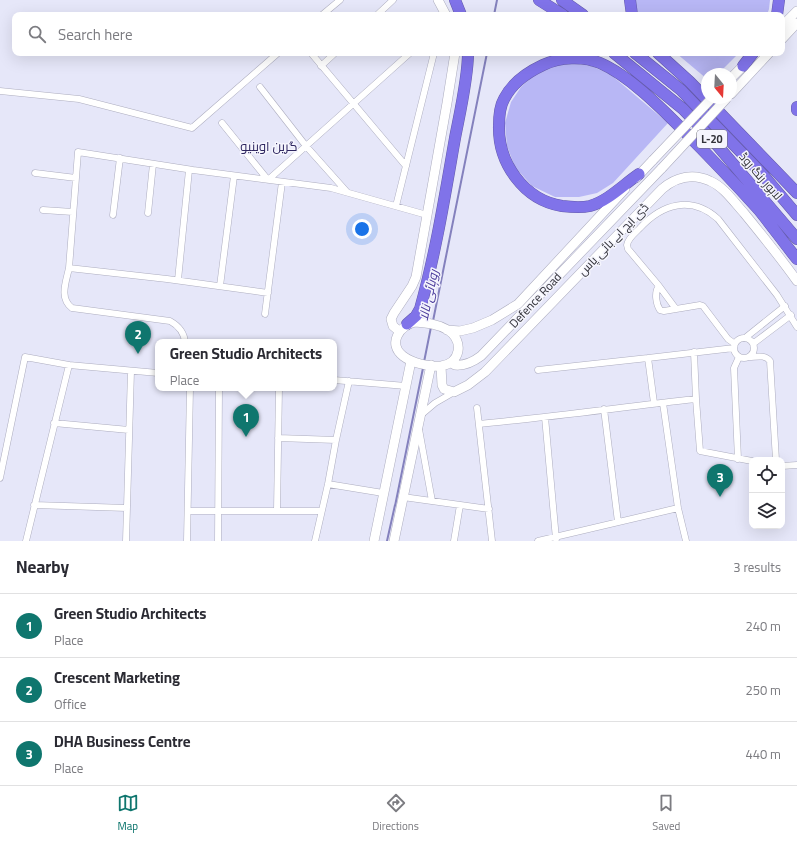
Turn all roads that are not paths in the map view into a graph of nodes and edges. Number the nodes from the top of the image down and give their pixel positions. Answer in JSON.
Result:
{"nodes":[{"id":1,"x":340,"y":0,"type":"edge"},
{"id":2,"x":393,"y":0,"type":"edge"},
{"id":3,"x":438,"y":0,"type":"edge"},
{"id":4,"x":455,"y":0,"type":"edge"},
{"id":5,"x":539,"y":0,"type":"edge"},
{"id":6,"x":562,"y":0,"type":"edge"},
{"id":7,"x":630,"y":0,"type":"edge"},
{"id":8,"x":779,"y":0,"type":"edge"},
{"id":9,"x":797,"y":11,"type":"edge"},
{"id":10,"x":326,"y":12,"type":"edge"},
{"id":11,"x":380,"y":12,"type":"edge"},
{"id":12,"x":444,"y":12,"type":"edge"},
{"id":13,"x":460,"y":12,"type":"edge"},
{"id":14,"x":558,"y":12,"type":"edge"},
{"id":15,"x":579,"y":12,"type":"edge"},
{"id":16,"x":632,"y":12,"type":"edge"},
{"id":17,"x":777,"y":12,"type":"edge"},
{"id":18,"x":785,"y":23,"type":"edge"},
{"id":19,"x":797,"y":23,"type":"edge"},
{"id":20,"x":785,"y":36,"type":"edge"},
{"id":21,"x":275,"y":56,"type":"edge"},
{"id":22,"x":314,"y":56,"type":"edge"},
{"id":23,"x":332,"y":56,"type":"edge"},
{"id":24,"x":407,"y":56,"type":"edge"},
{"id":25,"x":433,"y":56,"type":"edge"},
{"id":26,"x":454,"y":56,"type":"edge"},
{"id":27,"x":468,"y":56,"type":"edge"},
{"id":28,"x":618,"y":56,"type":"edge"},
{"id":29,"x":639,"y":56,"type":"edge"},
{"id":30,"x":661,"y":56,"type":"edge"},
{"id":31,"x":751,"y":56,"type":"edge"},
{"id":32,"x":766,"y":56,"type":"edge"},
{"id":33,"x":322,"y":66,"type":"junction"},
{"id":34,"x":743,"y":66,"type":"joint"},
{"id":35,"x":737,"y":72,"type":"edge"},
{"id":36,"x":260,"y":87,"type":"dead end"},
{"id":37,"x":737,"y":87,"type":"edge"},
{"id":38,"x":0,"y":91,"type":"edge"},
{"id":39,"x":354,"y":104,"type":"junction"},
{"id":40,"x":706,"y":104,"type":"edge"},
{"id":41,"x":721,"y":104,"type":"edge"},
{"id":42,"x":797,"y":107,"type":"edge"},
{"id":43,"x":797,"y":110,"type":"edge"},
{"id":44,"x":222,"y":123,"type":"dead end"},
{"id":45,"x":306,"y":146,"type":"junction"},
{"id":46,"x":120,"y":158,"type":"junction"},
{"id":47,"x":153,"y":164,"type":"junction"},
{"id":48,"x":406,"y":166,"type":"junction"},
{"id":49,"x":189,"y":170,"type":"junction"},
{"id":50,"x":36,"y":173,"type":"dead end"},
{"id":51,"x":639,"y":174,"type":"junction"},
{"id":52,"x":234,"y":176,"type":"junction"},
{"id":53,"x":76,"y":178,"type":"junction"},
{"id":54,"x":268,"y":180,"type":"junction"},
{"id":55,"x":282,"y":182,"type":"junction"},
{"id":56,"x":347,"y":193,"type":"junction"},
{"id":57,"x":797,"y":194,"type":"edge"},
{"id":58,"x":396,"y":206,"type":"junction"},
{"id":59,"x":43,"y":210,"type":"dead end"},
{"id":60,"x":73,"y":212,"type":"junction"},
{"id":61,"x":148,"y":213,"type":"dead end"},
{"id":62,"x":113,"y":215,"type":"dead end"},
{"id":63,"x":427,"y":215,"type":"junction"},
{"id":64,"x":797,"y":215,"type":"edge"},
{"id":65,"x":797,"y":239,"type":"edge"},
{"id":66,"x":797,"y":259,"type":"edge"},
{"id":67,"x":69,"y":268,"type":"junction"},
{"id":68,"x":178,"y":280,"type":"junction"},
{"id":69,"x":797,"y":281,"type":"edge"},
{"id":70,"x":220,"y":286,"type":"junction"},
{"id":71,"x":658,"y":286,"type":"junction"},
{"id":72,"x":268,"y":292,"type":"junction"},
{"id":73,"x":785,"y":306,"type":"junction"},
{"id":74,"x":676,"y":309,"type":"junction"},
{"id":75,"x":265,"y":314,"type":"dead end"},
{"id":76,"x":791,"y":315,"type":"junction"},
{"id":77,"x":797,"y":327,"type":"edge"},
{"id":78,"x":403,"y":328,"type":"junction"},
{"id":79,"x":447,"y":330,"type":"junction"},
{"id":80,"x":745,"y":338,"type":"junction"},
{"id":81,"x":184,"y":339,"type":"edge"},
{"id":82,"x":754,"y":343,"type":"junction"},
{"id":83,"x":735,"y":346,"type":"junction"},
{"id":84,"x":694,"y":352,"type":"junction"},
{"id":85,"x":739,"y":357,"type":"junction"},
{"id":86,"x":749,"y":357,"type":"junction"},
{"id":87,"x":648,"y":358,"type":"junction"},
{"id":88,"x":411,"y":361,"type":"junction"},
{"id":89,"x":451,"y":363,"type":"junction"},
{"id":90,"x":69,"y":365,"type":"junction"},
{"id":91,"x":431,"y":365,"type":"junction"},
{"id":92,"x":441,"y":366,"type":"junction"},
{"id":93,"x":538,"y":370,"type":"dead end"},
{"id":94,"x":131,"y":371,"type":"junction"},
{"id":95,"x":155,"y":373,"type":"edge"},
{"id":96,"x":337,"y":380,"type":"edge"},
{"id":97,"x":350,"y":382,"type":"junction"},
{"id":98,"x":406,"y":386,"type":"junction"},
{"id":99,"x":190,"y":391,"type":"edge"},
{"id":100,"x":220,"y":391,"type":"edge"},
{"id":101,"x":279,"y":391,"type":"edge"},
{"id":102,"x":454,"y":392,"type":"junction"},
{"id":103,"x":696,"y":399,"type":"junction"},
{"id":104,"x":663,"y":402,"type":"junction"},
{"id":105,"x":654,"y":404,"type":"junction"},
{"id":106,"x":477,"y":408,"type":"dead end"},
{"id":107,"x":604,"y":409,"type":"junction"},
{"id":108,"x":422,"y":414,"type":"junction"},
{"id":109,"x":545,"y":417,"type":"junction"},
{"id":110,"x":54,"y":423,"type":"junction"},
{"id":111,"x":479,"y":424,"type":"junction"},
{"id":112,"x":419,"y":427,"type":"junction"},
{"id":113,"x":129,"y":430,"type":"junction"},
{"id":114,"x":278,"y":438,"type":"junction"},
{"id":115,"x":336,"y":440,"type":"junction"},
{"id":116,"x":776,"y":457,"type":"edge"},
{"id":117,"x":738,"y":459,"type":"junction"},
{"id":118,"x":749,"y":461,"type":"edge"},
{"id":119,"x":797,"y":465,"type":"edge"},
{"id":120,"x":785,"y":466,"type":"edge"},
{"id":121,"x":0,"y":478,"type":"edge"},
{"id":122,"x":328,"y":484,"type":"junction"},
{"id":123,"x":383,"y":493,"type":"junction"},
{"id":124,"x":402,"y":497,"type":"junction"},
{"id":125,"x":432,"y":501,"type":"junction"},
{"id":126,"x":34,"y":505,"type":"junction"},
{"id":127,"x":460,"y":505,"type":"junction"},
{"id":128,"x":127,"y":508,"type":"junction"},
{"id":129,"x":678,"y":508,"type":"junction"},
{"id":130,"x":489,"y":509,"type":"junction"},
{"id":131,"x":188,"y":510,"type":"junction"},
{"id":132,"x":277,"y":510,"type":"junction"},
{"id":133,"x":218,"y":511,"type":"junction"},
{"id":134,"x":321,"y":512,"type":"junction"},
{"id":135,"x":618,"y":522,"type":"junction"},
{"id":136,"x":556,"y":539,"type":"edge"},
{"id":137,"x":26,"y":541,"type":"edge"},
{"id":138,"x":126,"y":541,"type":"edge"},
{"id":139,"x":188,"y":541,"type":"edge"},
{"id":140,"x":218,"y":541,"type":"edge"},
{"id":141,"x":315,"y":541,"type":"edge"},
{"id":142,"x":374,"y":541,"type":"edge"},
{"id":143,"x":394,"y":541,"type":"edge"},
{"id":144,"x":454,"y":541,"type":"edge"},
{"id":145,"x":492,"y":541,"type":"edge"},
{"id":146,"x":538,"y":541,"type":"edge"},
{"id":147,"x":686,"y":541,"type":"edge"}],
"edges":[{"from":1,"to":10,"type":"street"},
{"from":2,"to":11,"type":"street"},
{"from":3,"to":12,"type":"main road"},
{"from":4,"to":13,"type":"highway"},
{"from":5,"to":14,"type":"highway"},
{"from":6,"to":15,"type":"highway"},
{"from":7,"to":16,"type":"highway"},
{"from":8,"to":17,"type":"highway"},
{"from":9,"to":18,"type":"main road"},
{"from":19,"to":20,"type":"main road"},
{"from":21,"to":38,"type":"street"},
{"from":22,"to":33,"type":"street"},
{"from":23,"to":33,"type":"street"},
{"from":24,"to":39,"type":"street"},
{"from":25,"to":48,"type":"street"},
{"from":26,"to":63,"type":"main road"},
{"from":27,"to":78,"type":"highway"},
{"from":28,"to":65,"type":"highway","name":"لاہور رنگ روڈ","number":"L-20"},
{"from":29,"to":64,"type":"highway","name":"لاہور رنگ روڈ","number":"L-20"},
{"from":30,"to":57,"type":"highway"},
{"from":31,"to":34,"type":"highway"},
{"from":32,"to":37,"type":"main road"},
{"from":33,"to":39,"type":"street"},
{"from":34,"to":35,"type":"main road"},
{"from":36,"to":45,"type":"street"},
{"from":39,"to":45,"type":"street"},
{"from":39,"to":48,"type":"street"},
{"from":40,"to":51,"type":"main road","name":"Defence Road","bridge":true},
{"from":41,"to":89,"type":"main road","name":"Defence Road","bridge":true},
{"from":42,"to":43,"type":"highway"},
{"from":44,"to":54,"type":"street"},
{"from":45,"to":54,"type":"street"},
{"from":45,"to":56,"type":"street"},
{"from":46,"to":47,"type":"street"},
{"from":46,"to":53,"type":"street"},
{"from":46,"to":62,"type":"street"},
{"from":47,"to":49,"type":"street"},
{"from":47,"to":61,"type":"street"},
{"from":48,"to":58,"type":"street"},
{"from":49,"to":52,"type":"street"},
{"from":49,"to":68,"type":"street"},
{"from":50,"to":53,"type":"street"},
{"from":51,"to":66,"type":"highway"},
{"from":51,"to":79,"type":"main road","name":"Defence Road"},
{"from":52,"to":54,"type":"street"},
{"from":52,"to":70,"type":"street"},
{"from":53,"to":60,"type":"street"},
{"from":54,"to":55,"type":"street"},
{"from":55,"to":56,"type":"street"},
{"from":55,"to":72,"type":"street"},
{"from":56,"to":58,"type":"street"},
{"from":58,"to":63,"type":"street"},
{"from":59,"to":60,"type":"street"},
{"from":60,"to":67,"type":"street"},
{"from":63,"to":78,"type":"main road"},
{"from":67,"to":68,"type":"street"},
{"from":67,"to":81,"type":"street"},
{"from":68,"to":70,"type":"street"},
{"from":69,"to":102,"type":"main road","name":"ڈی ایچ اے بائی پاس"},
{"from":70,"to":72,"type":"street"},
{"from":71,"to":73,"type":"street"},
{"from":71,"to":74,"type":"street"},
{"from":71,"to":74,"type":"street"},
{"from":72,"to":75,"type":"street"},
{"from":73,"to":76,"type":"street"},
{"from":73,"to":80,"type":"street"},
{"from":74,"to":83,"type":"street"},
{"from":76,"to":77,"type":"street"},
{"from":76,"to":82,"type":"street"},
{"from":78,"to":79,"type":"main road"},
{"from":78,"to":88,"type":"main road"},
{"from":79,"to":89,"type":"main road"},
{"from":80,"to":82,"type":"street"},
{"from":80,"to":83,"type":"street"},
{"from":82,"to":86,"type":"street"},
{"from":83,"to":84,"type":"street"},
{"from":83,"to":85,"type":"street"},
{"from":84,"to":87,"type":"street"},
{"from":84,"to":103,"type":"street"},
{"from":85,"to":86,"type":"street"},
{"from":85,"to":117,"type":"street"},
{"from":86,"to":116,"type":"street"},
{"from":87,"to":93,"type":"street"},
{"from":87,"to":105,"type":"street"},
{"from":88,"to":91,"type":"main road"},
{"from":88,"to":98,"type":"main road"},
{"from":89,"to":92,"type":"main road"},
{"from":90,"to":94,"type":"street"},
{"from":90,"to":110,"type":"street"},
{"from":90,"to":121,"type":"street"},
{"from":91,"to":92,"type":"main road"},
{"from":91,"to":108,"type":"main road"},
{"from":92,"to":102,"type":"main road"},
{"from":94,"to":95,"type":"street"},
{"from":94,"to":113,"type":"street"},
{"from":96,"to":97,"type":"street"},
{"from":97,"to":98,"type":"street"},
{"from":97,"to":115,"type":"street"},
{"from":98,"to":123,"type":"main road"},
{"from":99,"to":131,"type":"street"},
{"from":100,"to":133,"type":"street"},
{"from":101,"to":114,"type":"street"},
{"from":102,"to":108,"type":"street"},
{"from":103,"to":104,"type":"street"},
{"from":103,"to":117,"type":"street"},
{"from":104,"to":105,"type":"street"},
{"from":104,"to":129,"type":"street"},
{"from":105,"to":107,"type":"street"},
{"from":106,"to":111,"type":"street"},
{"from":107,"to":109,"type":"street"},
{"from":107,"to":135,"type":"street"},
{"from":108,"to":112,"type":"main road"},
{"from":109,"to":111,"type":"street"},
{"from":109,"to":136,"type":"street"},
{"from":110,"to":113,"type":"street"},
{"from":110,"to":126,"type":"street"},
{"from":111,"to":130,"type":"street"},
{"from":112,"to":124,"type":"main road"},
{"from":112,"to":125,"type":"street"},
{"from":113,"to":128,"type":"street"},
{"from":114,"to":115,"type":"street"},
{"from":114,"to":132,"type":"street"},
{"from":115,"to":122,"type":"street"},
{"from":117,"to":118,"type":"street"},
{"from":119,"to":120,"type":"street"},
{"from":122,"to":123,"type":"street"},
{"from":122,"to":134,"type":"street"},
{"from":123,"to":142,"type":"main road"},
{"from":124,"to":125,"type":"street"},
{"from":124,"to":143,"type":"main road"},
{"from":125,"to":127,"type":"street"},
{"from":126,"to":128,"type":"street"},
{"from":126,"to":137,"type":"street"},
{"from":127,"to":130,"type":"street"},
{"from":127,"to":144,"type":"street"},
{"from":128,"to":138,"type":"street"},
{"from":129,"to":135,"type":"street"},
{"from":129,"to":147,"type":"street"},
{"from":130,"to":145,"type":"street"},
{"from":131,"to":133,"type":"street"},
{"from":131,"to":139,"type":"street"},
{"from":132,"to":133,"type":"street"},
{"from":132,"to":134,"type":"street"},
{"from":133,"to":140,"type":"street"},
{"from":134,"to":141,"type":"street"},
{"from":135,"to":136,"type":"street"},
{"from":136,"to":146,"type":"street"}]}
